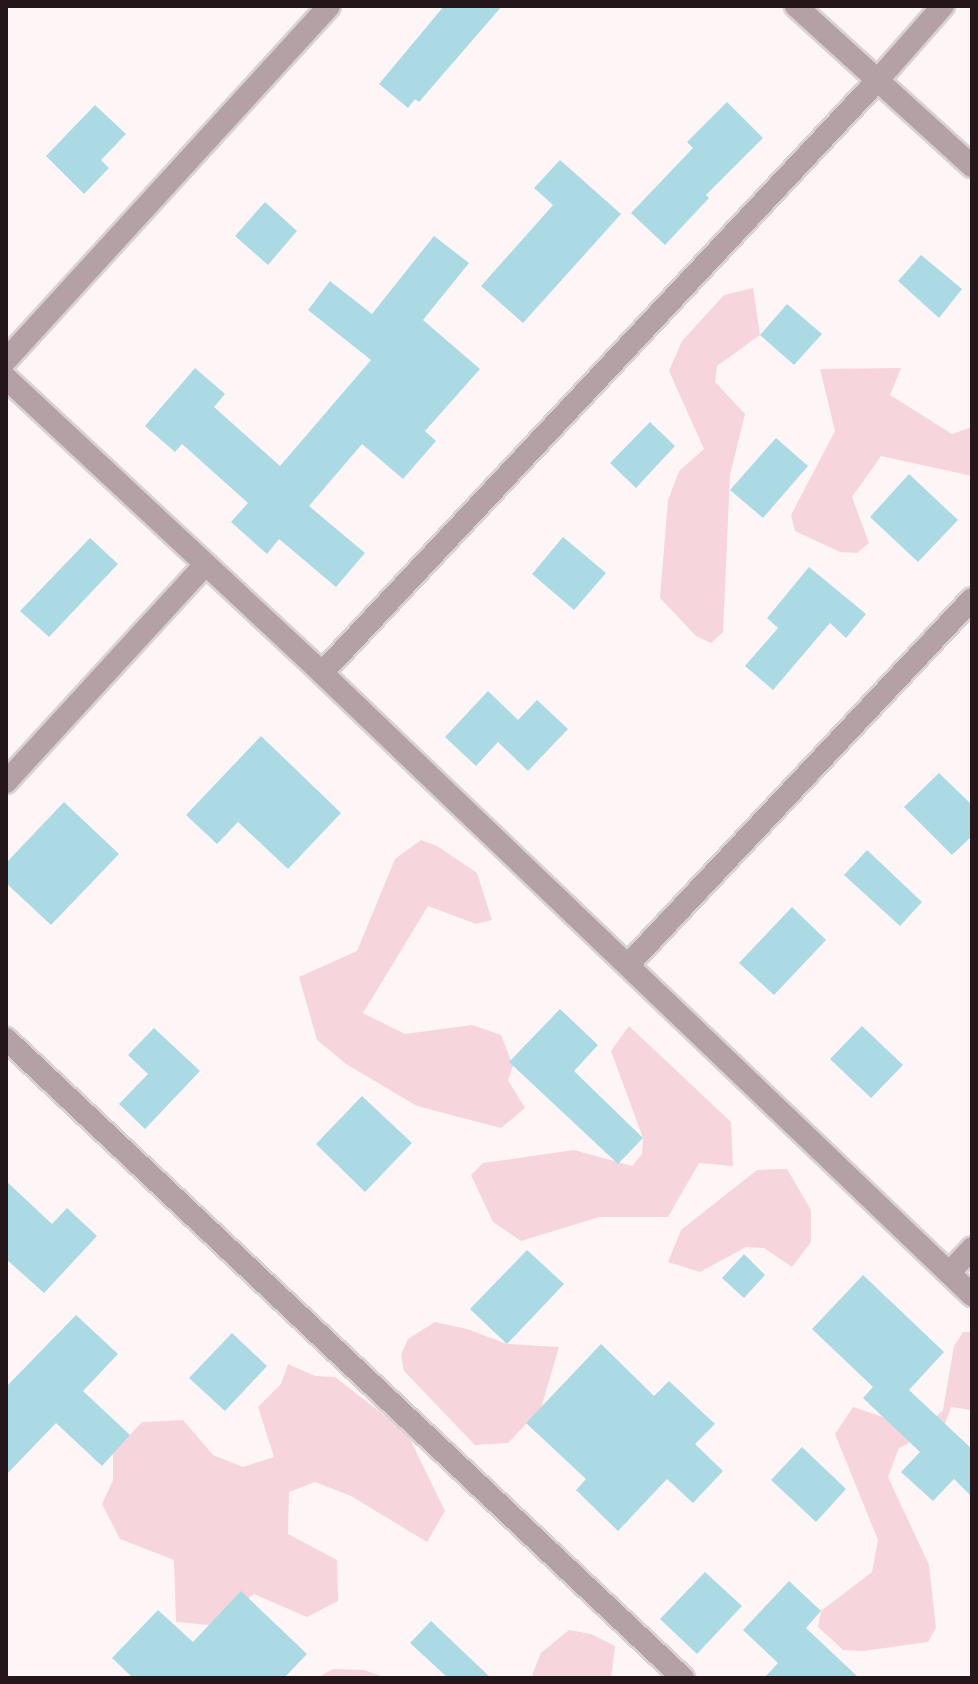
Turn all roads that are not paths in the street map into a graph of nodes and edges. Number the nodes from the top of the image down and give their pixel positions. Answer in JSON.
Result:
{"nodes":[{"id":1,"x":329,"y":6,"type":"edge"},
{"id":2,"x":796,"y":6,"type":"edge"},
{"id":3,"x":943,"y":6,"type":"edge"},
{"id":4,"x":877,"y":81,"type":"junction"},
{"id":5,"x":972,"y":166,"type":"edge"},
{"id":6,"x":6,"y":360,"type":"edge"},
{"id":7,"x":6,"y":378,"type":"edge"},
{"id":8,"x":205,"y":565,"type":"junction"},
{"id":9,"x":972,"y":599,"type":"edge"},
{"id":10,"x":322,"y":673,"type":"junction"},
{"id":11,"x":6,"y":782,"type":"edge"},
{"id":12,"x":628,"y":965,"type":"junction"},
{"id":13,"x":6,"y":1039,"type":"edge"},
{"id":14,"x":972,"y":1248,"type":"edge"},
{"id":15,"x":949,"y":1273,"type":"junction"},
{"id":16,"x":972,"y":1295,"type":"edge"},
{"id":17,"x":683,"y":1678,"type":"edge"}],
"edges":[{"from":1,"to":6,"type":"street"},
{"from":2,"to":4,"type":"street"},
{"from":3,"to":4,"type":"street"},
{"from":4,"to":5,"type":"street"},
{"from":4,"to":10,"type":"street"},
{"from":7,"to":8,"type":"street"},
{"from":8,"to":10,"type":"street"},
{"from":8,"to":11,"type":"street"},
{"from":9,"to":12,"type":"street"},
{"from":10,"to":12,"type":"street"},
{"from":12,"to":15,"type":"street"},
{"from":13,"to":17,"type":"street"},
{"from":14,"to":15,"type":"street"},
{"from":15,"to":16,"type":"street"}]}
